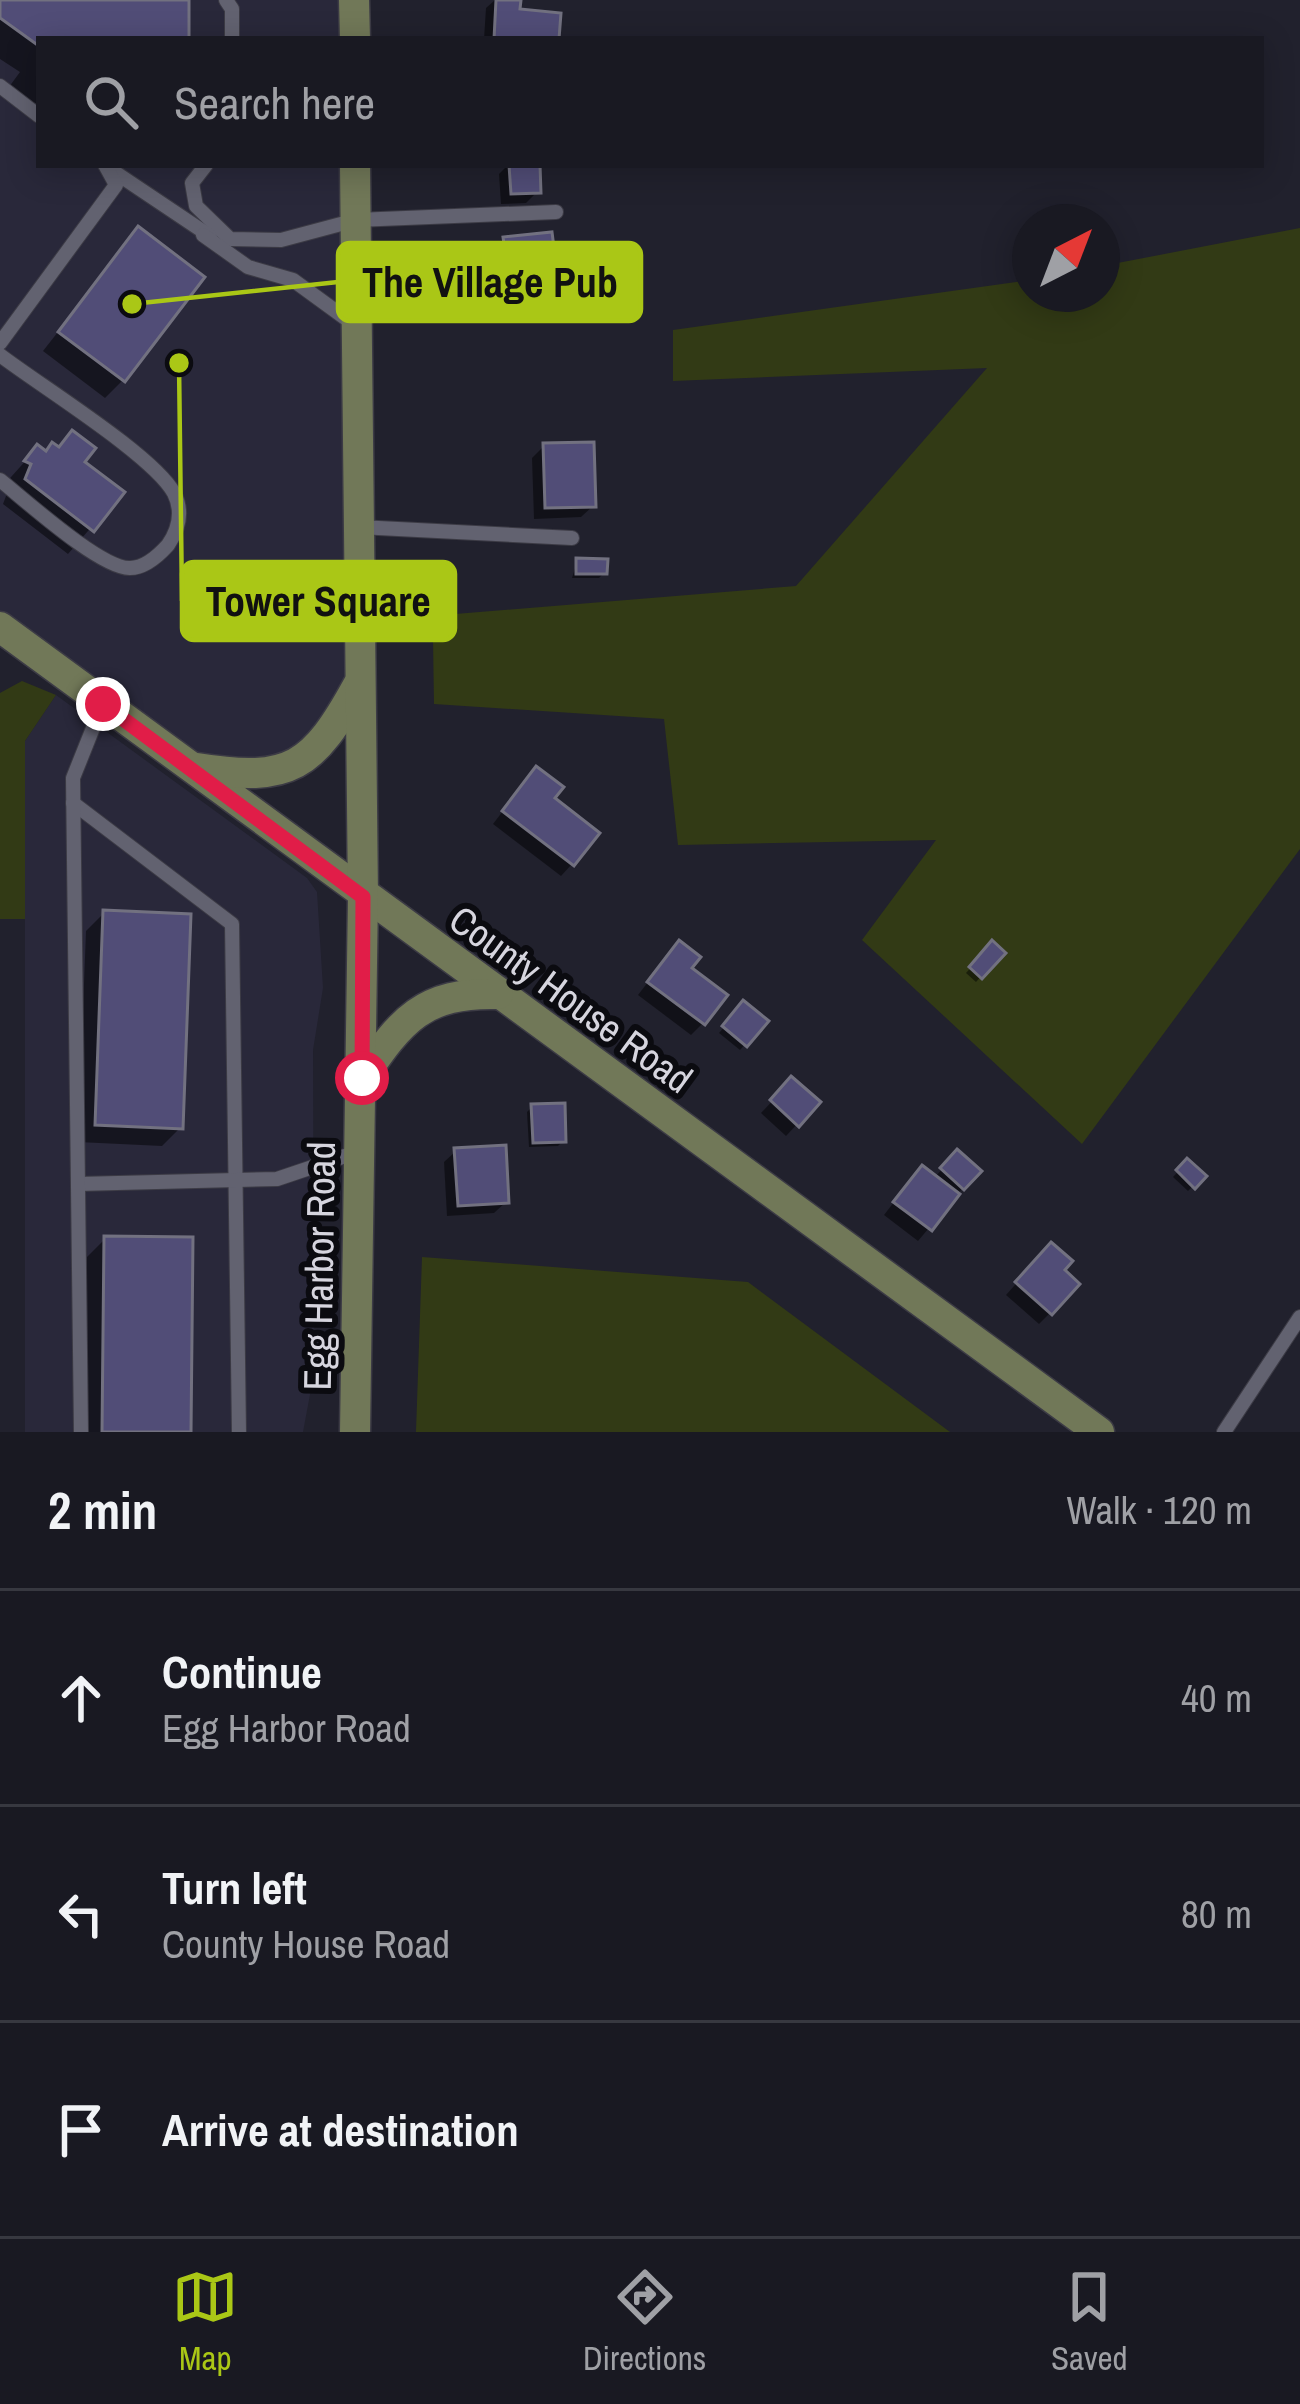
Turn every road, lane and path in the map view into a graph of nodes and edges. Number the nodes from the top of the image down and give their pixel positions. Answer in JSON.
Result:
{"nodes":[{"id":1,"x":226,"y":0,"type":"edge"},
{"id":2,"x":355,"y":0,"type":"edge"},
{"id":3,"x":232,"y":36,"type":"edge"},
{"id":4,"x":355,"y":36,"type":"edge"},
{"id":5,"x":0,"y":86,"type":"edge"},
{"id":6,"x":36,"y":114,"type":"edge"},
{"id":7,"x":108,"y":168,"type":"edge"},
{"id":8,"x":109,"y":168,"type":"edge"},
{"id":9,"x":204,"y":168,"type":"edge"},
{"id":10,"x":356,"y":168,"type":"edge"},
{"id":11,"x":556,"y":212,"type":"dead end"},
{"id":12,"x":356,"y":220,"type":"junction"},
{"id":13,"x":203,"y":235,"type":"junction"},
{"id":14,"x":230,"y":239,"type":"junction"},
{"id":15,"x":357,"y":326,"type":"junction"},
{"id":16,"x":0,"y":344,"type":"edge"},
{"id":17,"x":0,"y":356,"type":"edge"},
{"id":18,"x":0,"y":481,"type":"edge"},
{"id":19,"x":359,"y":527,"type":"junction"},
{"id":20,"x":572,"y":538,"type":"dead end"},
{"id":21,"x":0,"y":627,"type":"edge"},
{"id":22,"x":361,"y":680,"type":"junction"},
{"id":23,"x":103,"y":704,"type":"junction"},
{"id":24,"x":188,"y":767,"type":"junction"},
{"id":25,"x":73,"y":803,"type":"junction"},
{"id":26,"x":363,"y":897,"type":"junction"},
{"id":27,"x":498,"y":994,"type":"junction"},
{"id":28,"x":362,"y":1078,"type":"junction"},
{"id":29,"x":360,"y":1151,"type":"junction"},
{"id":30,"x":238,"y":1181,"type":"junction"},
{"id":31,"x":78,"y":1184,"type":"junction"},
{"id":32,"x":1300,"y":1317,"type":"edge"},
{"id":33,"x":81,"y":1432,"type":"edge"},
{"id":34,"x":239,"y":1432,"type":"edge"},
{"id":35,"x":355,"y":1432,"type":"edge"},
{"id":36,"x":1099,"y":1432,"type":"edge"},
{"id":37,"x":1224,"y":1432,"type":"edge"}],
"edges":[{"from":1,"to":3,"type":"lane"},
{"from":2,"to":4,"type":"main road"},
{"from":5,"to":6,"type":"lane"},
{"from":7,"to":16,"type":"lane"},
{"from":8,"to":13,"type":"lane"},
{"from":9,"to":14,"type":"lane"},
{"from":10,"to":12,"type":"main road","name":"Egg Harbor Road"},
{"from":11,"to":12,"type":"lane"},
{"from":12,"to":14,"type":"lane"},
{"from":12,"to":15,"type":"main road","name":"Egg Harbor Road"},
{"from":13,"to":14,"type":"lane"},
{"from":13,"to":15,"type":"lane"},
{"from":15,"to":19,"type":"main road","name":"Egg Harbor Road"},
{"from":17,"to":18,"type":"lane"},
{"from":19,"to":20,"type":"lane"},
{"from":19,"to":22,"type":"main road","name":"Egg Harbor Road"},
{"from":21,"to":23,"type":"main road","name":"County House Road"},
{"from":22,"to":24,"type":"main road"},
{"from":22,"to":26,"type":"main road","name":"Egg Harbor Road"},
{"from":23,"to":24,"type":"main road","name":"County House Road"},
{"from":23,"to":25,"type":"lane"},
{"from":24,"to":26,"type":"main road","name":"County House Road"},
{"from":25,"to":30,"type":"lane"},
{"from":25,"to":31,"type":"lane"},
{"from":26,"to":27,"type":"main road","name":"County House Road"},
{"from":26,"to":28,"type":"main road","name":"Egg Harbor Road"},
{"from":27,"to":28,"type":"main road"},
{"from":27,"to":36,"type":"main road","name":"County House Road"},
{"from":28,"to":29,"type":"main road","name":"Egg Harbor Road"},
{"from":29,"to":30,"type":"lane"},
{"from":29,"to":35,"type":"main road","name":"Egg Harbor Road"},
{"from":30,"to":31,"type":"lane"},
{"from":30,"to":34,"type":"lane"},
{"from":31,"to":33,"type":"lane"},
{"from":32,"to":37,"type":"lane"}]}
